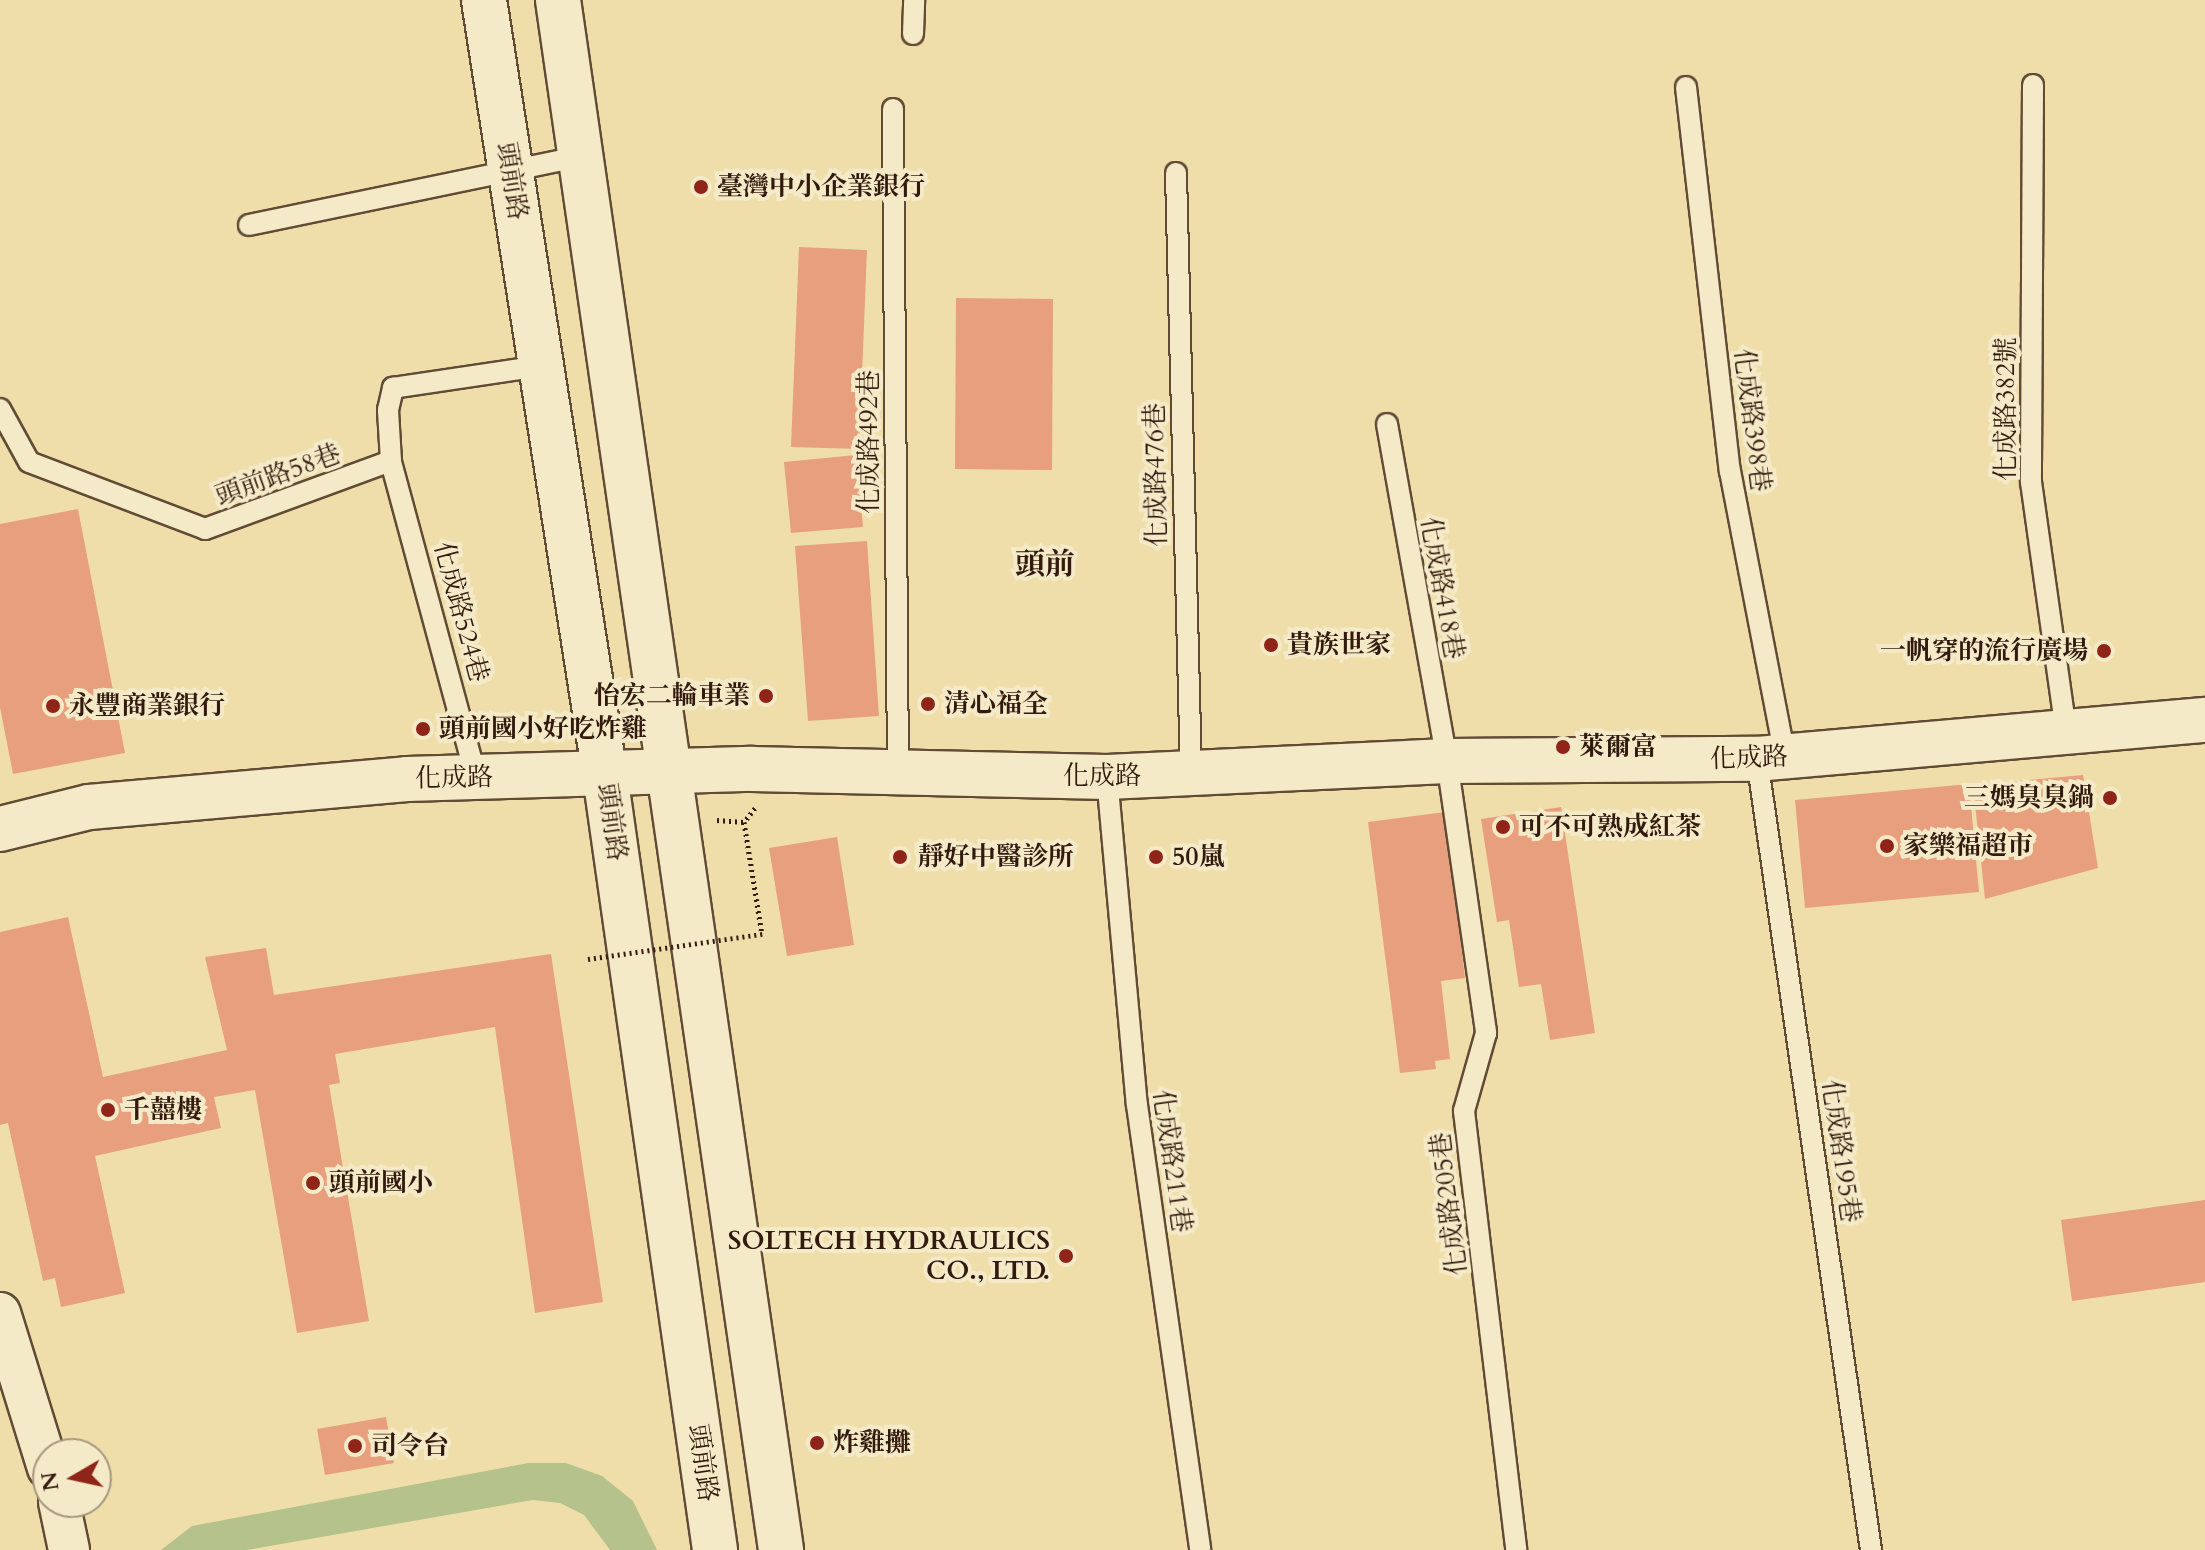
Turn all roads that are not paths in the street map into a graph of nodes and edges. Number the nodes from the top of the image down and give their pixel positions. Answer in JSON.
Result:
{"nodes":[{"id":1,"x":484,"y":0,"type":"edge"},
{"id":2,"x":558,"y":0,"type":"edge"},
{"id":3,"x":914,"y":0,"type":"edge"},
{"id":4,"x":913,"y":34,"type":"dead end"},
{"id":5,"x":2033,"y":85,"type":"dead end"},
{"id":6,"x":1686,"y":87,"type":"dead end"},
{"id":7,"x":893,"y":109,"type":"dead end"},
{"id":8,"x":582,"y":156,"type":"junction"},
{"id":9,"x":510,"y":168,"type":"junction"},
{"id":10,"x":1176,"y":173,"type":"dead end"},
{"id":11,"x":249,"y":225,"type":"dead end"},
{"id":12,"x":541,"y":366,"type":"junction"},
{"id":13,"x":0,"y":409,"type":"edge"},
{"id":14,"x":1387,"y":424,"type":"dead end"},
{"id":15,"x":391,"y":461,"type":"junction"},
{"id":16,"x":2205,"y":720,"type":"edge"},
{"id":17,"x":2066,"y":731,"type":"junction"},
{"id":18,"x":1771,"y":758,"type":"junction"},
{"id":19,"x":1447,"y":761,"type":"junction"},
{"id":20,"x":668,"y":773,"type":"junction"},
{"id":21,"x":605,"y":775,"type":"junction"},
{"id":22,"x":898,"y":775,"type":"junction"},
{"id":23,"x":1191,"y":775,"type":"junction"},
{"id":24,"x":476,"y":777,"type":"junction"},
{"id":25,"x":1107,"y":777,"type":"junction"},
{"id":26,"x":0,"y":829,"type":"edge"},
{"id":27,"x":0,"y":1313,"type":"edge"},
{"id":28,"x":39,"y":1438,"type":"edge"},
{"id":29,"x":62,"y":1518,"type":"edge"},
{"id":30,"x":69,"y":1550,"type":"edge"},
{"id":31,"x":715,"y":1550,"type":"edge"},
{"id":32,"x":781,"y":1550,"type":"edge"},
{"id":33,"x":1200,"y":1550,"type":"edge"},
{"id":34,"x":1516,"y":1550,"type":"edge"},
{"id":35,"x":1871,"y":1550,"type":"edge"}],
"edges":[{"from":1,"to":9,"type":"street","name":"頭前路"},
{"from":2,"to":8,"type":"street"},
{"from":3,"to":4,"type":"lane"},
{"from":5,"to":17,"type":"lane","name":"化成路382號"},
{"from":6,"to":18,"type":"lane","name":"化成路398巷"},
{"from":7,"to":22,"type":"lane","name":"化成路492巷"},
{"from":8,"to":9,"type":"lane"},
{"from":8,"to":20,"type":"street"},
{"from":9,"to":11,"type":"lane"},
{"from":9,"to":12,"type":"street","name":"頭前路"},
{"from":10,"to":23,"type":"lane","name":"化成路476巷"},
{"from":12,"to":15,"type":"lane"},
{"from":12,"to":21,"type":"street","name":"頭前路"},
{"from":13,"to":15,"type":"lane","name":"頭前路58巷"},
{"from":14,"to":19,"type":"lane","name":"化成路418巷"},
{"from":15,"to":24,"type":"lane","name":"化成路524巷"},
{"from":16,"to":17,"type":"street","name":"化成路"},
{"from":17,"to":18,"type":"street","name":"化成路"},
{"from":18,"to":19,"type":"street","name":"化成路"},
{"from":18,"to":35,"type":"lane","name":"化成路195巷"},
{"from":19,"to":23,"type":"street","name":"化成路"},
{"from":19,"to":34,"type":"lane","name":"化成路205巷"},
{"from":20,"to":21,"type":"street","name":"化成路"},
{"from":20,"to":22,"type":"street","name":"化成路"},
{"from":20,"to":32,"type":"street"},
{"from":21,"to":24,"type":"street","name":"化成路"},
{"from":21,"to":31,"type":"street","name":"頭前路"},
{"from":22,"to":25,"type":"street","name":"化成路"},
{"from":23,"to":25,"type":"street","name":"化成路"},
{"from":24,"to":26,"type":"street","name":"化成路"},
{"from":25,"to":33,"type":"lane","name":"化成路211巷"},
{"from":27,"to":28,"type":"street"},
{"from":29,"to":30,"type":"street"}]}
